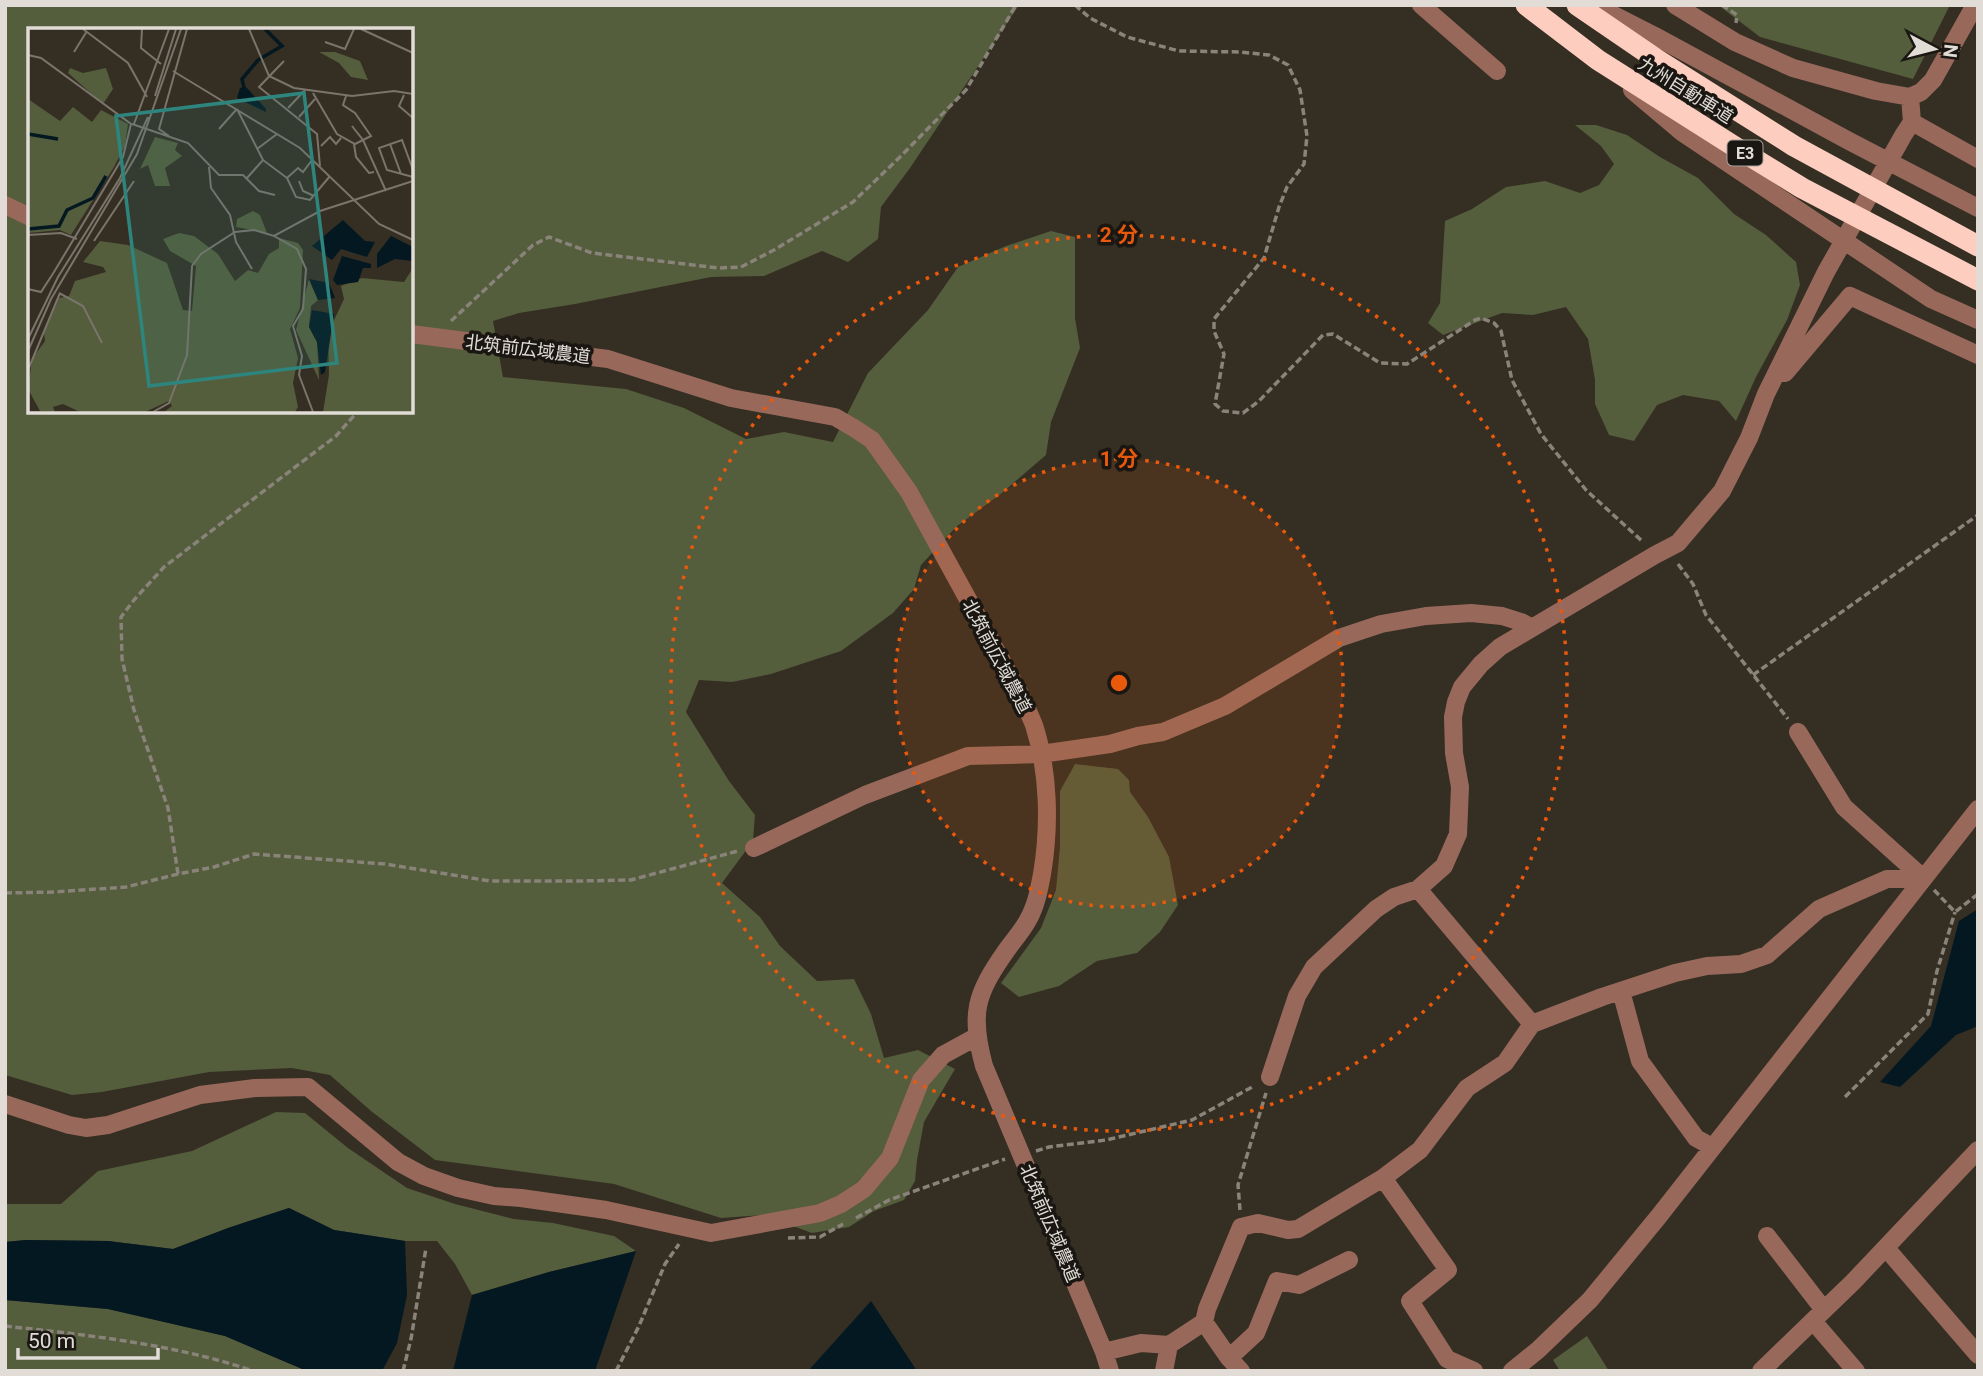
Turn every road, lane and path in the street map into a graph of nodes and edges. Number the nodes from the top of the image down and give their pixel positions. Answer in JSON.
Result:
{"nodes":[{"id":1,"x":1016,"y":5,"type":"edge"},
{"id":2,"x":1075,"y":5,"type":"edge"},
{"id":3,"x":1421,"y":5,"type":"edge"},
{"id":4,"x":1526,"y":5,"type":"edge"},
{"id":5,"x":1577,"y":5,"type":"edge"},
{"id":6,"x":1594,"y":5,"type":"edge"},
{"id":7,"x":1675,"y":5,"type":"edge"},
{"id":8,"x":1975,"y":5,"type":"edge"},
{"id":9,"x":1598,"y":60,"type":"junction"},
{"id":10,"x":1497,"y":71,"type":"dead end"},
{"id":11,"x":1910,"y":97,"type":"junction"},
{"id":12,"x":1908,"y":127,"type":"junction"},
{"id":13,"x":1978,"y":159,"type":"edge"},
{"id":14,"x":5,"y":205,"type":"edge"},
{"id":15,"x":1978,"y":208,"type":"edge"},
{"id":16,"x":28,"y":216,"type":"edge"},
{"id":17,"x":1978,"y":246,"type":"edge"},
{"id":18,"x":1978,"y":280,"type":"edge"},
{"id":19,"x":1978,"y":320,"type":"edge"},
{"id":20,"x":413,"y":334,"type":"edge"},
{"id":21,"x":433,"y":337,"type":"junction"},
{"id":22,"x":1978,"y":355,"type":"edge"},
{"id":23,"x":1766,"y":394,"type":"junction"},
{"id":24,"x":356,"y":413,"type":"edge"},
{"id":25,"x":1978,"y":515,"type":"edge"},
{"id":26,"x":1661,"y":551,"type":"junction"},
{"id":27,"x":1532,"y":628,"type":"junction"},
{"id":28,"x":1753,"y":675,"type":"junction"},
{"id":29,"x":1798,"y":732,"type":"joint"},
{"id":30,"x":1041,"y":754,"type":"junction"},
{"id":31,"x":1978,"y":809,"type":"edge"},
{"id":32,"x":754,"y":848,"type":"joint"},
{"id":33,"x":178,"y":874,"type":"junction"},
{"id":34,"x":1923,"y":878,"type":"junction"},
{"id":35,"x":1418,"y":889,"type":"junction"},
{"id":36,"x":5,"y":893,"type":"edge"},
{"id":37,"x":1978,"y":894,"type":"edge"},
{"id":38,"x":1955,"y":912,"type":"junction"},
{"id":39,"x":1622,"y":991,"type":"junction"},
{"id":40,"x":1532,"y":1024,"type":"junction"},
{"id":41,"x":976,"y":1037,"type":"junction"},
{"id":42,"x":1270,"y":1077,"type":"junction"},
{"id":43,"x":1846,"y":1097,"type":"dead end"},
{"id":44,"x":5,"y":1104,"type":"edge"},
{"id":45,"x":1713,"y":1147,"type":"junction"},
{"id":46,"x":1978,"y":1150,"type":"edge"},
{"id":47,"x":1022,"y":1156,"type":"junction"},
{"id":48,"x":1383,"y":1178,"type":"junction"},
{"id":49,"x":1241,"y":1227,"type":"junction"},
{"id":50,"x":695,"y":1231,"type":"junction"},
{"id":51,"x":1767,"y":1236,"type":"dead end"},
{"id":52,"x":426,"y":1248,"type":"dead end"},
{"id":53,"x":1886,"y":1248,"type":"junction"},
{"id":54,"x":1349,"y":1260,"type":"dead end"},
{"id":55,"x":1818,"y":1316,"type":"junction"},
{"id":56,"x":1204,"y":1322,"type":"junction"},
{"id":57,"x":5,"y":1326,"type":"edge"},
{"id":58,"x":1169,"y":1345,"type":"junction"},
{"id":59,"x":1104,"y":1352,"type":"junction"},
{"id":60,"x":1978,"y":1355,"type":"edge"},
{"id":61,"x":1235,"y":1364,"type":"edge"},
{"id":62,"x":253,"y":1371,"type":"edge"},
{"id":63,"x":403,"y":1371,"type":"edge"},
{"id":64,"x":616,"y":1371,"type":"edge"},
{"id":65,"x":1110,"y":1371,"type":"edge"},
{"id":66,"x":1164,"y":1371,"type":"edge"},
{"id":67,"x":1474,"y":1371,"type":"edge"},
{"id":68,"x":1513,"y":1371,"type":"edge"},
{"id":69,"x":1761,"y":1371,"type":"edge"},
{"id":70,"x":1856,"y":1371,"type":"edge"}],
"edges":[{"from":1,"to":21,"type":"path"},
{"from":2,"to":26,"type":"path"},
{"from":3,"to":10,"type":"street"},
{"from":4,"to":9,"type":"highway","name":"九州自動車道","number":"E3"},
{"from":5,"to":17,"type":"highway","name":"九州自動車道","number":"E3"},
{"from":6,"to":15,"type":"street"},
{"from":7,"to":11,"type":"street"},
{"from":8,"to":11,"type":"street"},
{"from":9,"to":18,"type":"highway","name":"九州自動車道","number":"E3"},
{"from":9,"to":19,"type":"street"},
{"from":11,"to":12,"type":"street"},
{"from":12,"to":13,"type":"street"},
{"from":12,"to":23,"type":"street"},
{"from":14,"to":16,"type":"street"},
{"from":20,"to":21,"type":"street","name":"北筑前広域農道"},
{"from":21,"to":30,"type":"street","name":"北筑前広域農道"},
{"from":22,"to":23,"type":"street"},
{"from":23,"to":26,"type":"street"},
{"from":24,"to":33,"type":"path"},
{"from":25,"to":28,"type":"path"},
{"from":26,"to":27,"type":"street"},
{"from":26,"to":28,"type":"path"},
{"from":27,"to":30,"type":"street"},
{"from":27,"to":35,"type":"street"},
{"from":28,"to":29,"type":"path"},
{"from":29,"to":34,"type":"street"},
{"from":30,"to":32,"type":"street"},
{"from":30,"to":41,"type":"street","name":"北筑前広域農道"},
{"from":31,"to":34,"type":"street"},
{"from":32,"to":33,"type":"path"},
{"from":33,"to":36,"type":"path"},
{"from":34,"to":38,"type":"path"},
{"from":34,"to":39,"type":"street"},
{"from":34,"to":45,"type":"street"},
{"from":35,"to":40,"type":"street"},
{"from":35,"to":42,"type":"street"},
{"from":37,"to":38,"type":"path"},
{"from":38,"to":43,"type":"path"},
{"from":39,"to":40,"type":"street"},
{"from":39,"to":45,"type":"street"},
{"from":40,"to":48,"type":"street"},
{"from":41,"to":47,"type":"street","name":"北筑前広域農道"},
{"from":41,"to":50,"type":"street"},
{"from":42,"to":47,"type":"path"},
{"from":42,"to":49,"type":"path"},
{"from":44,"to":50,"type":"street"},
{"from":45,"to":68,"type":"street"},
{"from":46,"to":53,"type":"street"},
{"from":47,"to":59,"type":"street","name":"北筑前広域農道"},
{"from":48,"to":49,"type":"street"},
{"from":48,"to":67,"type":"street"},
{"from":49,"to":56,"type":"street"},
{"from":50,"to":64,"type":"path"},
{"from":51,"to":55,"type":"street"},
{"from":52,"to":63,"type":"path"},
{"from":53,"to":55,"type":"street"},
{"from":53,"to":60,"type":"street"},
{"from":54,"to":61,"type":"street"},
{"from":55,"to":69,"type":"street"},
{"from":55,"to":70,"type":"street"},
{"from":56,"to":58,"type":"street"},
{"from":56,"to":61,"type":"street"},
{"from":57,"to":62,"type":"path"},
{"from":58,"to":59,"type":"street"},
{"from":58,"to":66,"type":"street"},
{"from":59,"to":65,"type":"street","name":"北筑前広域農道"}]}
